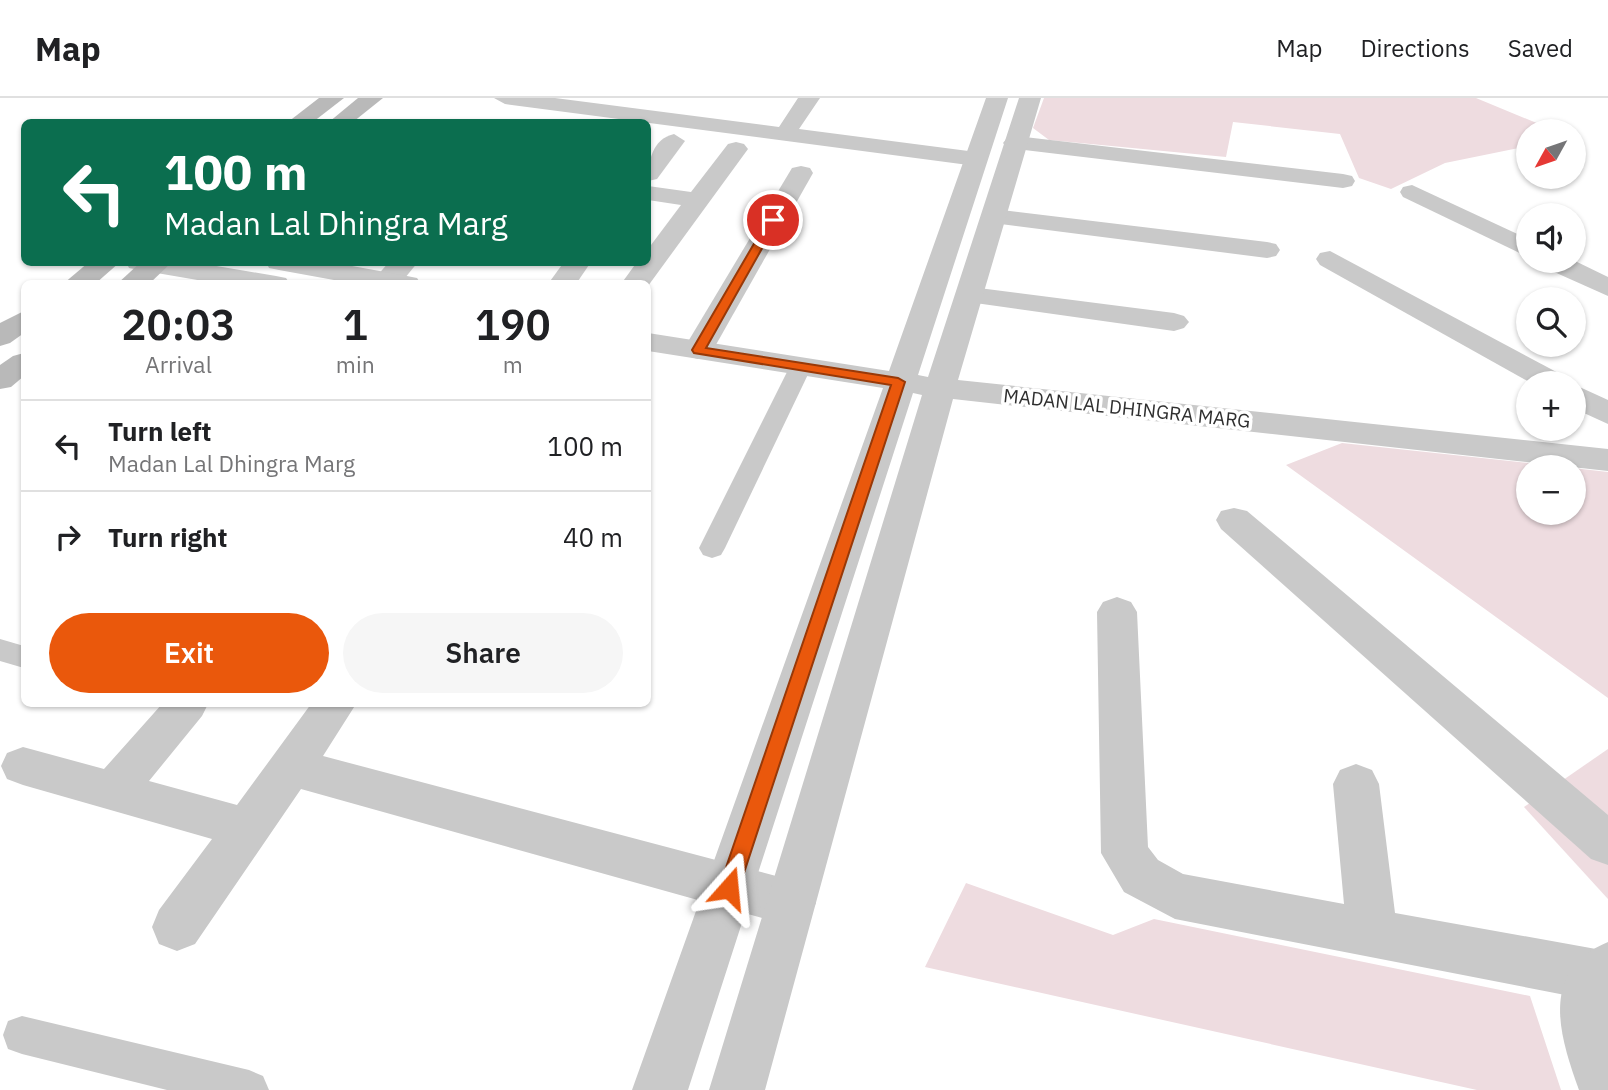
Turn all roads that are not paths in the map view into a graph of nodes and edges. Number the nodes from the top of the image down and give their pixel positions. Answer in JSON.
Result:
{"nodes":[{"id":1,"x":333,"y":98,"type":"edge"},
{"id":2,"x":372,"y":98,"type":"edge"},
{"id":3,"x":505,"y":98,"type":"edge"},
{"id":4,"x":809,"y":98,"type":"edge"},
{"id":5,"x":997,"y":98,"type":"edge"},
{"id":6,"x":1030,"y":98,"type":"edge"},
{"id":7,"x":570,"y":102,"type":"edge"},
{"id":8,"x":303,"y":119,"type":"edge"},
{"id":9,"x":344,"y":119,"type":"edge"},
{"id":10,"x":552,"y":119,"type":"edge"},
{"id":11,"x":785,"y":134,"type":"junction"},
{"id":12,"x":674,"y":141,"type":"dead end"},
{"id":13,"x":1016,"y":143,"type":"junction"},
{"id":14,"x":736,"y":149,"type":"dead end"},
{"id":15,"x":976,"y":159,"type":"junction"},
{"id":16,"x":651,"y":170,"type":"edge"},
{"id":17,"x":801,"y":173,"type":"dead end"},
{"id":18,"x":1343,"y":181,"type":"dead end"},
{"id":19,"x":1412,"y":192,"type":"dead end"},
{"id":20,"x":651,"y":193,"type":"edge"},
{"id":21,"x":697,"y":200,"type":"junction"},
{"id":22,"x":994,"y":217,"type":"junction"},
{"id":23,"x":1516,"y":242,"type":"edge"},
{"id":24,"x":1267,"y":250,"type":"dead end"},
{"id":25,"x":1330,"y":259,"type":"dead end"},
{"id":26,"x":651,"y":262,"type":"edge"},
{"id":27,"x":102,"y":266,"type":"edge"},
{"id":28,"x":149,"y":266,"type":"edge"},
{"id":29,"x":170,"y":266,"type":"edge"},
{"id":30,"x":308,"y":266,"type":"edge"},
{"id":31,"x":1577,"y":273,"type":"edge"},
{"id":32,"x":396,"y":278,"type":"edge"},
{"id":33,"x":82,"y":280,"type":"edge"},
{"id":34,"x":135,"y":280,"type":"edge"},
{"id":35,"x":252,"y":280,"type":"edge"},
{"id":36,"x":1608,"y":288,"type":"edge"},
{"id":37,"x":971,"y":295,"type":"junction"},
{"id":38,"x":651,"y":318,"type":"edge"},
{"id":39,"x":1174,"y":321,"type":"dead end"},
{"id":40,"x":21,"y":322,"type":"edge"},
{"id":41,"x":0,"y":338,"type":"edge"},
{"id":42,"x":704,"y":339,"type":"junction"},
{"id":43,"x":651,"y":342,"type":"edge"},
{"id":44,"x":21,"y":364,"type":"edge"},
{"id":45,"x":801,"y":366,"type":"junction"},
{"id":46,"x":902,"y":370,"type":"junction"},
{"id":47,"x":1531,"y":371,"type":"edge"},
{"id":48,"x":944,"y":376,"type":"junction"},
{"id":49,"x":0,"y":380,"type":"edge"},
{"id":50,"x":1586,"y":401,"type":"edge"},
{"id":51,"x":1249,"y":408,"type":"junction"},
{"id":52,"x":1608,"y":414,"type":"edge"},
{"id":53,"x":1516,"y":425,"type":"edge"},
{"id":54,"x":1586,"y":433,"type":"edge"},
{"id":55,"x":1608,"y":436,"type":"edge"},
{"id":56,"x":1608,"y":460,"type":"edge"},
{"id":57,"x":1234,"y":520,"type":"dead end"},
{"id":58,"x":712,"y":548,"type":"dead end"},
{"id":59,"x":1117,"y":612,"type":"dead end"},
{"id":60,"x":0,"y":650,"type":"edge"},
{"id":61,"x":21,"y":656,"type":"edge"},
{"id":62,"x":184,"y":707,"type":"edge"},
{"id":63,"x":333,"y":707,"type":"edge"},
{"id":64,"x":23,"y":766,"type":"dead end"},
{"id":65,"x":290,"y":767,"type":"junction"},
{"id":66,"x":1356,"y":784,"type":"dead end"},
{"id":67,"x":113,"y":791,"type":"junction"},
{"id":68,"x":246,"y":828,"type":"junction"},
{"id":69,"x":1608,"y":844,"type":"edge"},
{"id":70,"x":729,"y":888,"type":"junction"},
{"id":71,"x":791,"y":903,"type":"junction"},
{"id":72,"x":177,"y":927,"type":"dead end"},
{"id":73,"x":1372,"y":933,"type":"junction"},
{"id":74,"x":1602,"y":971,"type":"edge"},
{"id":75,"x":22,"y":1035,"type":"dead end"},
{"id":76,"x":248,"y":1090,"type":"edge"},
{"id":77,"x":660,"y":1090,"type":"edge"},
{"id":78,"x":737,"y":1090,"type":"edge"},
{"id":79,"x":1607,"y":1090,"type":"edge"}],
"edges":[{"from":1,"to":8,"type":"main road"},
{"from":2,"to":9,"type":"main road"},
{"from":3,"to":7,"type":"street"},
{"from":4,"to":11,"type":"street"},
{"from":5,"to":15,"type":"street"},
{"from":6,"to":13,"type":"street"},
{"from":7,"to":10,"type":"street"},
{"from":7,"to":11,"type":"street"},
{"from":11,"to":15,"type":"street"},
{"from":12,"to":16,"type":"street"},
{"from":13,"to":18,"type":"street"},
{"from":13,"to":22,"type":"street"},
{"from":14,"to":21,"type":"street"},
{"from":15,"to":46,"type":"street"},
{"from":17,"to":42,"type":"street"},
{"from":19,"to":23,"type":"street"},
{"from":20,"to":21,"type":"street"},
{"from":21,"to":26,"type":"street"},
{"from":22,"to":24,"type":"street"},
{"from":22,"to":37,"type":"street"},
{"from":25,"to":47,"type":"street"},
{"from":27,"to":33,"type":"main road"},
{"from":28,"to":34,"type":"main road"},
{"from":29,"to":35,"type":"street"},
{"from":30,"to":32,"type":"street"},
{"from":31,"to":36,"type":"street"},
{"from":37,"to":39,"type":"street"},
{"from":37,"to":48,"type":"street"},
{"from":38,"to":42,"type":"street","name":"MADAN LAL DHINGRA MARG"},
{"from":40,"to":41,"type":"main road"},
{"from":42,"to":43,"type":"street","name":"MADAN LAL DHINGRA MARG"},
{"from":42,"to":45,"type":"street","name":"MADAN LAL DHINGRA MARG"},
{"from":42,"to":46,"type":"street","name":"MADAN LAL DHINGRA MARG"},
{"from":44,"to":49,"type":"main road"},
{"from":45,"to":46,"type":"street","name":"MADAN LAL DHINGRA MARG"},
{"from":45,"to":58,"type":"lane"},
{"from":46,"to":48,"type":"street","name":"MADAN LAL DHINGRA MARG"},
{"from":46,"to":70,"type":"street"},
{"from":48,"to":51,"type":"street","name":"MADAN LAL DHINGRA MARG"},
{"from":48,"to":71,"type":"street"},
{"from":50,"to":52,"type":"street"},
{"from":51,"to":53,"type":"street","name":"MADAN LAL DHINGRA MARG"},
{"from":51,"to":56,"type":"street","name":"MADAN LAL DHINGRA MARG"},
{"from":54,"to":55,"type":"street"},
{"from":57,"to":69,"type":"street"},
{"from":59,"to":73,"type":"street"},
{"from":60,"to":61,"type":"lane"},
{"from":62,"to":67,"type":"street"},
{"from":63,"to":65,"type":"street"},
{"from":64,"to":67,"type":"street"},
{"from":65,"to":68,"type":"street"},
{"from":65,"to":70,"type":"street"},
{"from":66,"to":73,"type":"street"},
{"from":67,"to":68,"type":"street"},
{"from":68,"to":72,"type":"street"},
{"from":70,"to":71,"type":"street"},
{"from":70,"to":77,"type":"street"},
{"from":71,"to":78,"type":"street"},
{"from":73,"to":74,"type":"street"},
{"from":74,"to":79,"type":"street"},
{"from":75,"to":76,"type":"lane"}]}
